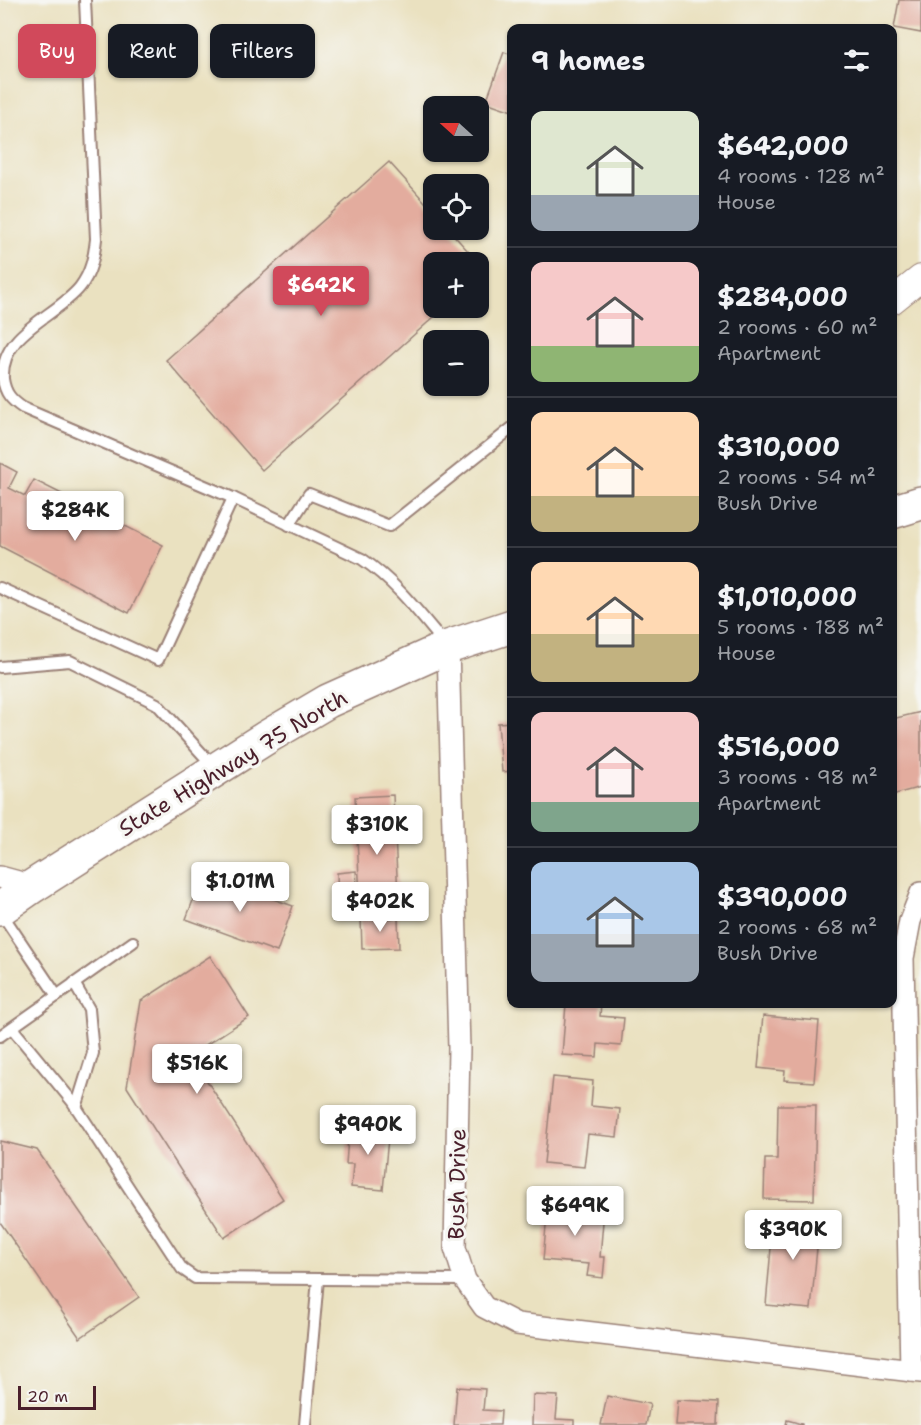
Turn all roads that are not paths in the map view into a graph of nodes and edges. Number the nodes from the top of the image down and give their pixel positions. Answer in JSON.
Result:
{"nodes":[{"id":1,"x":85,"y":0,"type":"edge"},
{"id":2,"x":921,"y":278,"type":"edge"},
{"id":3,"x":897,"y":297,"type":"edge"},
{"id":4,"x":507,"y":432,"type":"edge"},
{"id":5,"x":233,"y":498,"type":"junction"},
{"id":6,"x":921,"y":503,"type":"edge"},
{"id":7,"x":897,"y":510,"type":"edge"},
{"id":8,"x":289,"y":525,"type":"junction"},
{"id":9,"x":0,"y":588,"type":"edge"},
{"id":10,"x":507,"y":628,"type":"edge"},
{"id":11,"x":448,"y":647,"type":"junction"},
{"id":12,"x":0,"y":667,"type":"edge"},
{"id":13,"x":216,"y":769,"type":"junction"},
{"id":14,"x":0,"y":877,"type":"edge"},
{"id":15,"x":33,"y":886,"type":"junction"},
{"id":16,"x":921,"y":893,"type":"edge"},
{"id":17,"x":0,"y":910,"type":"edge"},
{"id":18,"x":133,"y":942,"type":"dead end"},
{"id":19,"x":74,"y":983,"type":"junction"},
{"id":20,"x":57,"y":996,"type":"junction"},
{"id":21,"x":12,"y":1028,"type":"junction"},
{"id":22,"x":0,"y":1036,"type":"edge"},
{"id":23,"x":76,"y":1108,"type":"junction"},
{"id":24,"x":318,"y":1279,"type":"junction"},
{"id":25,"x":465,"y":1280,"type":"junction"},
{"id":26,"x":916,"y":1372,"type":"edge"},
{"id":27,"x":305,"y":1425,"type":"edge"}],
"edges":[{"from":1,"to":5,"type":"lane"},
{"from":2,"to":3,"type":"street"},
{"from":4,"to":8,"type":"lane"},
{"from":5,"to":8,"type":"lane"},
{"from":5,"to":9,"type":"lane"},
{"from":6,"to":7,"type":"main road"},
{"from":8,"to":11,"type":"lane"},
{"from":10,"to":11,"type":"main road","name":"State Highway 75 North"},
{"from":11,"to":13,"type":"main road","name":"State Highway 75 North"},
{"from":11,"to":25,"type":"street","name":"Bush Drive"},
{"from":12,"to":13,"type":"lane"},
{"from":13,"to":15,"type":"main road","name":"State Highway 75 North"},
{"from":14,"to":15,"type":"street"},
{"from":15,"to":17,"type":"main road","name":"State Highway 75 North"},
{"from":16,"to":26,"type":"street"},
{"from":17,"to":20,"type":"lane"},
{"from":18,"to":19,"type":"lane"},
{"from":19,"to":20,"type":"lane"},
{"from":19,"to":23,"type":"lane"},
{"from":20,"to":21,"type":"lane"},
{"from":21,"to":22,"type":"lane"},
{"from":21,"to":23,"type":"lane"},
{"from":23,"to":24,"type":"lane"},
{"from":24,"to":25,"type":"lane"},
{"from":24,"to":27,"type":"lane"},
{"from":25,"to":26,"type":"street","name":"Bush Drive"}]}
